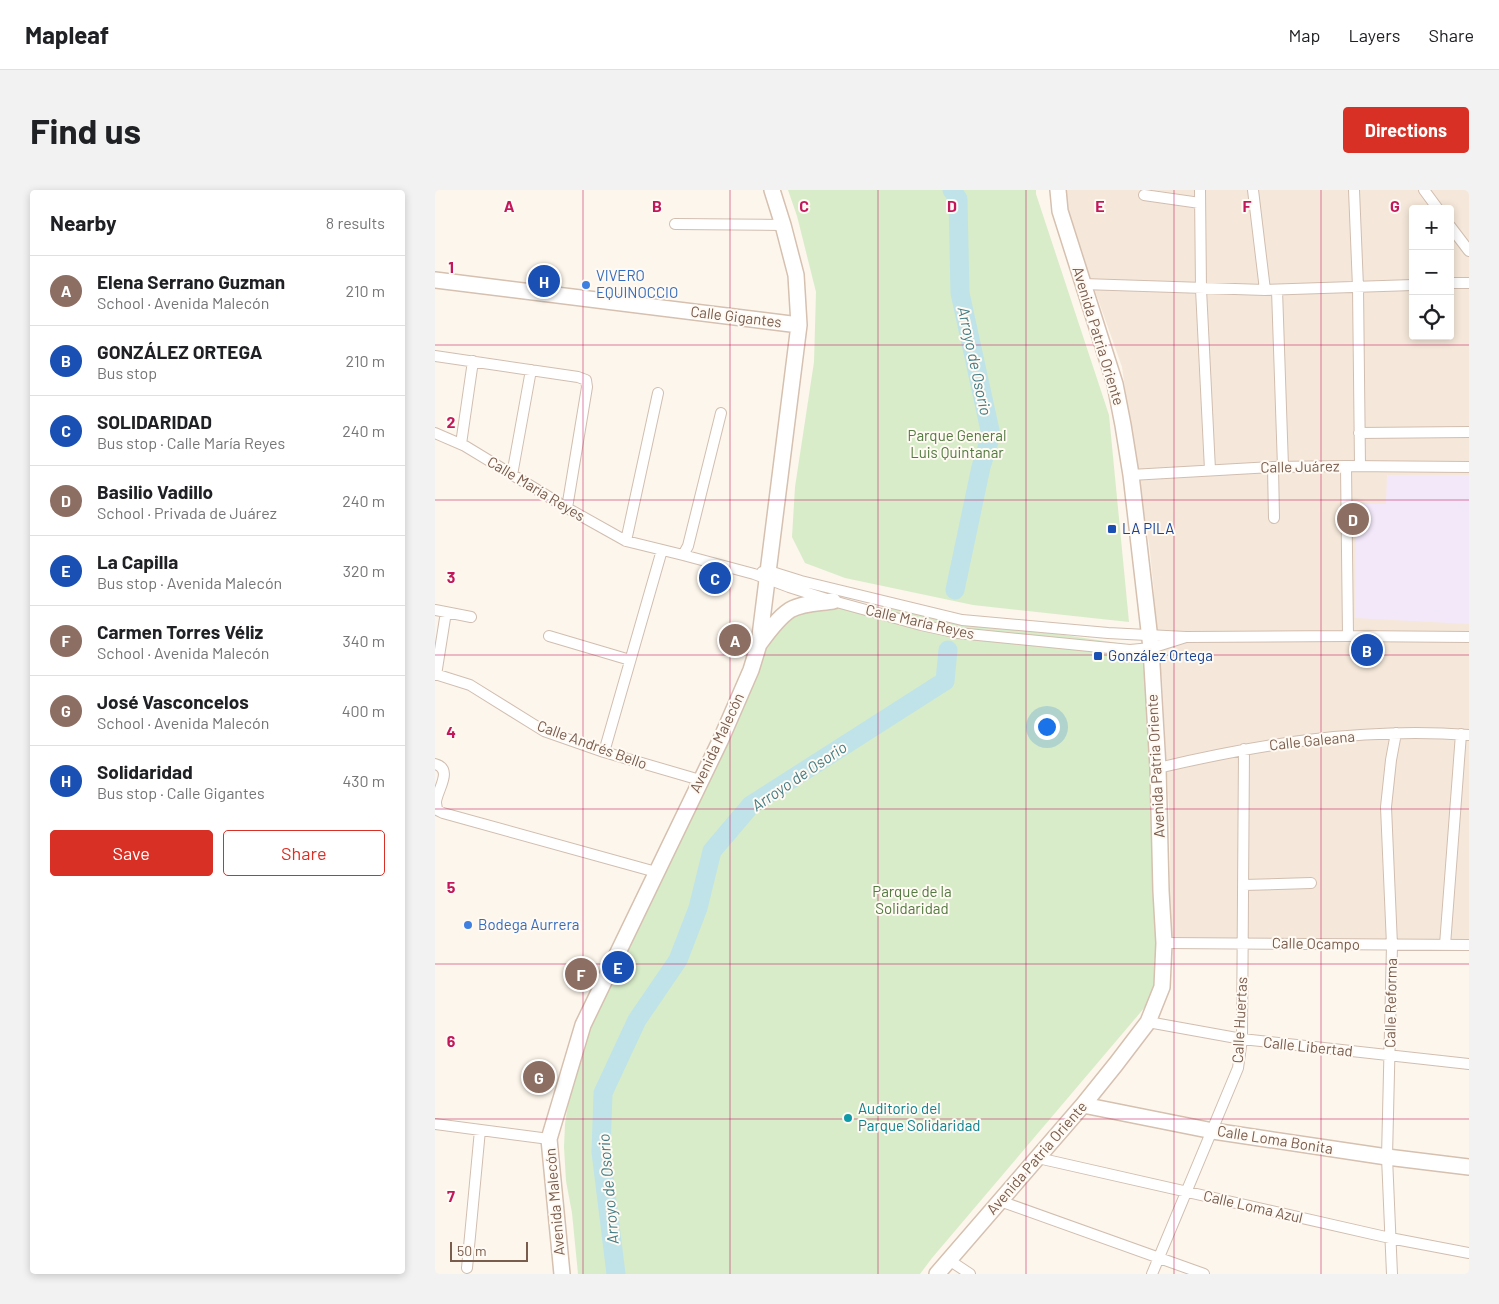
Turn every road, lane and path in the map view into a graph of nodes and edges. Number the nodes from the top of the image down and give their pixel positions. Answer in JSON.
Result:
{"nodes":[{"id":1,"x":772,"y":190,"type":"edge"},
{"id":2,"x":1057,"y":190,"type":"edge"},
{"id":3,"x":1200,"y":190,"type":"edge"},
{"id":4,"x":1253,"y":190,"type":"edge"},
{"id":5,"x":1354,"y":190,"type":"edge"},
{"id":6,"x":1424,"y":190,"type":"edge"},
{"id":7,"x":1145,"y":195,"type":"dead end"},
{"id":8,"x":1200,"y":203,"type":"junction"},
{"id":9,"x":1435,"y":205,"type":"edge"},
{"id":10,"x":675,"y":224,"type":"dead end"},
{"id":11,"x":783,"y":225,"type":"junction"},
{"id":12,"x":1454,"y":231,"type":"edge"},
{"id":13,"x":1469,"y":251,"type":"edge"},
{"id":14,"x":435,"y":280,"type":"edge"},
{"id":15,"x":1454,"y":283,"type":"edge"},
{"id":16,"x":1469,"y":283,"type":"edge"},
{"id":17,"x":1083,"y":284,"type":"junction"},
{"id":18,"x":1409,"y":285,"type":"edge"},
{"id":19,"x":1359,"y":287,"type":"junction"},
{"id":20,"x":1201,"y":289,"type":"junction"},
{"id":21,"x":1265,"y":290,"type":"junction"},
{"id":22,"x":1277,"y":290,"type":"junction"},
{"id":23,"x":799,"y":325,"type":"junction"},
{"id":24,"x":435,"y":356,"type":"edge"},
{"id":25,"x":473,"y":361,"type":"junction"},
{"id":26,"x":531,"y":370,"type":"junction"},
{"id":27,"x":657,"y":393,"type":"dead end"},
{"id":28,"x":721,"y":413,"type":"dead end"},
{"id":29,"x":1469,"y":432,"type":"edge"},
{"id":30,"x":435,"y":433,"type":"edge"},
{"id":31,"x":1359,"y":433,"type":"junction"},
{"id":32,"x":461,"y":444,"type":"junction"},
{"id":33,"x":1346,"y":466,"type":"junction"},
{"id":34,"x":1360,"y":466,"type":"junction"},
{"id":35,"x":1278,"y":467,"type":"junction"},
{"id":36,"x":1469,"y":467,"type":"edge"},
{"id":37,"x":1210,"y":470,"type":"junction"},
{"id":38,"x":1131,"y":474,"type":"junction"},
{"id":39,"x":512,"y":475,"type":"junction"},
{"id":40,"x":567,"y":508,"type":"junction"},
{"id":41,"x":1274,"y":518,"type":"dead end"},
{"id":42,"x":626,"y":541,"type":"junction"},
{"id":43,"x":661,"y":550,"type":"junction"},
{"id":44,"x":683,"y":555,"type":"junction"},
{"id":45,"x":763,"y":574,"type":"junction"},
{"id":46,"x":833,"y":601,"type":"junction"},
{"id":47,"x":435,"y":610,"type":"edge"},
{"id":48,"x":446,"y":612,"type":"junction"},
{"id":49,"x":471,"y":617,"type":"dead end"},
{"id":50,"x":549,"y":636,"type":"dead end"},
{"id":51,"x":1347,"y":636,"type":"junction"},
{"id":52,"x":1469,"y":637,"type":"edge"},
{"id":53,"x":1150,"y":642,"type":"junction"},
{"id":54,"x":759,"y":644,"type":"junction"},
{"id":55,"x":630,"y":660,"type":"junction"},
{"id":56,"x":435,"y":674,"type":"edge"},
{"id":57,"x":1396,"y":733,"type":"junction"},
{"id":58,"x":1465,"y":734,"type":"edge"},
{"id":59,"x":1244,"y":749,"type":"junction"},
{"id":60,"x":604,"y":752,"type":"junction"},
{"id":61,"x":435,"y":764,"type":"edge"},
{"id":62,"x":1157,"y":768,"type":"junction"},
{"id":63,"x":700,"y":780,"type":"junction"},
{"id":64,"x":656,"y":872,"type":"junction"},
{"id":65,"x":1311,"y":883,"type":"dead end"},
{"id":66,"x":1243,"y":885,"type":"junction"},
{"id":67,"x":1164,"y":942,"type":"junction"},
{"id":68,"x":1243,"y":942,"type":"junction"},
{"id":69,"x":1392,"y":945,"type":"junction"},
{"id":70,"x":1445,"y":945,"type":"junction"},
{"id":71,"x":1469,"y":945,"type":"edge"},
{"id":72,"x":1147,"y":1022,"type":"junction"},
{"id":73,"x":1242,"y":1039,"type":"junction"},
{"id":74,"x":1390,"y":1056,"type":"junction"},
{"id":75,"x":1469,"y":1064,"type":"edge"},
{"id":76,"x":1083,"y":1105,"type":"junction"},
{"id":77,"x":435,"y":1124,"type":"edge"},
{"id":78,"x":480,"y":1130,"type":"junction"},
{"id":79,"x":1213,"y":1130,"type":"junction"},
{"id":80,"x":549,"y":1139,"type":"junction"},
{"id":81,"x":1387,"y":1157,"type":"junction"},
{"id":82,"x":1038,"y":1158,"type":"junction"},
{"id":83,"x":1469,"y":1167,"type":"edge"},
{"id":84,"x":1187,"y":1192,"type":"junction"},
{"id":85,"x":1000,"y":1201,"type":"junction"},
{"id":86,"x":1390,"y":1238,"type":"junction"},
{"id":87,"x":1469,"y":1254,"type":"edge"},
{"id":88,"x":1159,"y":1258,"type":"junction"},
{"id":89,"x":949,"y":1260,"type":"junction"},
{"id":90,"x":467,"y":1268,"type":"dead end"},
{"id":91,"x":562,"y":1274,"type":"edge"},
{"id":92,"x":937,"y":1274,"type":"edge"},
{"id":93,"x":970,"y":1274,"type":"edge"},
{"id":94,"x":1152,"y":1274,"type":"edge"},
{"id":95,"x":1204,"y":1274,"type":"edge"},
{"id":96,"x":1392,"y":1274,"type":"edge"}],
"edges":[{"from":1,"to":11,"type":"street","name":"Avenida Malecón"},
{"from":2,"to":17,"type":"street","name":"Avenida Patria Oriente"},
{"from":3,"to":8,"type":"street"},
{"from":4,"to":21,"type":"street"},
{"from":5,"to":19,"type":"street"},
{"from":6,"to":9,"type":"street"},
{"from":7,"to":8,"type":"street"},
{"from":8,"to":20,"type":"street"},
{"from":10,"to":11,"type":"street"},
{"from":11,"to":23,"type":"street","name":"Avenida Malecón"},
{"from":12,"to":13,"type":"street"},
{"from":14,"to":23,"type":"street","name":"Calle Gigantes"},
{"from":15,"to":16,"type":"street"},
{"from":17,"to":20,"type":"street"},
{"from":17,"to":38,"type":"street","name":"Avenida Patria Oriente"},
{"from":18,"to":19,"type":"street"},
{"from":19,"to":22,"type":"street"},
{"from":19,"to":31,"type":"street"},
{"from":20,"to":21,"type":"street"},
{"from":20,"to":37,"type":"street"},
{"from":21,"to":22,"type":"street"},
{"from":22,"to":35,"type":"street"},
{"from":23,"to":45,"type":"street","name":"Avenida Malecón"},
{"from":24,"to":25,"type":"street"},
{"from":25,"to":26,"type":"street"},
{"from":25,"to":32,"type":"street"},
{"from":26,"to":39,"type":"street"},
{"from":26,"to":40,"type":"street"},
{"from":27,"to":42,"type":"street"},
{"from":28,"to":44,"type":"street"},
{"from":29,"to":31,"type":"street"},
{"from":30,"to":32,"type":"street","name":"Calle María Reyes"},
{"from":31,"to":34,"type":"street"},
{"from":32,"to":39,"type":"street","name":"Calle María Reyes"},
{"from":33,"to":34,"type":"street","name":"Calle Juárez"},
{"from":33,"to":35,"type":"street","name":"Calle Juárez"},
{"from":33,"to":51,"type":"street"},
{"from":34,"to":36,"type":"street","name":"Calle Juárez"},
{"from":35,"to":37,"type":"street","name":"Calle Juárez"},
{"from":35,"to":41,"type":"street"},
{"from":37,"to":38,"type":"street","name":"Calle Juárez"},
{"from":38,"to":53,"type":"street","name":"Avenida Patria Oriente"},
{"from":39,"to":40,"type":"street","name":"Calle María Reyes"},
{"from":40,"to":42,"type":"street","name":"Calle María Reyes"},
{"from":42,"to":43,"type":"street","name":"Calle María Reyes"},
{"from":43,"to":44,"type":"street","name":"Calle María Reyes"},
{"from":43,"to":55,"type":"street"},
{"from":44,"to":45,"type":"street","name":"Calle María Reyes"},
{"from":45,"to":46,"type":"street","name":"Calle María Reyes"},
{"from":45,"to":53,"type":"street","name":"Calle María Reyes"},
{"from":45,"to":54,"type":"street","name":"Avenida Malecón"},
{"from":46,"to":53,"type":"street","name":"Calle María Reyes"},
{"from":46,"to":54,"type":"street"},
{"from":47,"to":48,"type":"street"},
{"from":48,"to":49,"type":"street"},
{"from":48,"to":56,"type":"street"},
{"from":50,"to":55,"type":"street"},
{"from":51,"to":52,"type":"street"},
{"from":51,"to":53,"type":"street"},
{"from":53,"to":62,"type":"street","name":"Avenida Patria Oriente"},
{"from":54,"to":63,"type":"street","name":"Avenida Malecón"},
{"from":55,"to":60,"type":"street"},
{"from":56,"to":60,"type":"street","name":"Calle Andrés Bello"},
{"from":57,"to":58,"type":"street","name":"Calle Galeana"},
{"from":57,"to":59,"type":"street","name":"Calle Galeana"},
{"from":57,"to":69,"type":"street","name":"Calle Reforma"},
{"from":58,"to":70,"type":"street"},
{"from":59,"to":62,"type":"street","name":"Calle Galeana"},
{"from":59,"to":66,"type":"street","name":"Calle Huertas"},
{"from":60,"to":63,"type":"street","name":"Calle Andrés Bello"},
{"from":61,"to":64,"type":"street"},
{"from":62,"to":67,"type":"street","name":"Avenida Patria Oriente"},
{"from":63,"to":64,"type":"street","name":"Avenida Malecón"},
{"from":64,"to":80,"type":"street","name":"Avenida Malecón"},
{"from":65,"to":66,"type":"street"},
{"from":66,"to":68,"type":"street","name":"Calle Huertas"},
{"from":67,"to":68,"type":"street","name":"Calle Ocampo"},
{"from":67,"to":72,"type":"street","name":"Avenida Patria Oriente"},
{"from":68,"to":69,"type":"street","name":"Calle Ocampo"},
{"from":68,"to":73,"type":"street","name":"Calle Huertas"},
{"from":69,"to":70,"type":"street","name":"Calle Ocampo"},
{"from":69,"to":74,"type":"street","name":"Calle Reforma"},
{"from":70,"to":71,"type":"street","name":"Calle Ocampo"},
{"from":72,"to":73,"type":"street","name":"Calle Libertad"},
{"from":72,"to":76,"type":"street","name":"Avenida Patria Oriente"},
{"from":73,"to":74,"type":"street","name":"Calle Libertad"},
{"from":73,"to":79,"type":"street","name":"Calle Huertas"},
{"from":74,"to":75,"type":"street","name":"Calle Libertad"},
{"from":74,"to":81,"type":"street","name":"Calle Reforma"},
{"from":76,"to":79,"type":"street","name":"Calle Loma Bonita"},
{"from":76,"to":82,"type":"street","name":"Avenida Patria Oriente"},
{"from":77,"to":78,"type":"street"},
{"from":78,"to":80,"type":"street"},
{"from":78,"to":90,"type":"street"},
{"from":79,"to":81,"type":"street","name":"Calle Loma Bonita"},
{"from":79,"to":84,"type":"street","name":"Calle Huertas"},
{"from":80,"to":91,"type":"street","name":"Avenida Malecón"},
{"from":81,"to":83,"type":"street","name":"Calle Loma Bonita"},
{"from":81,"to":86,"type":"street","name":"Calle Reforma"},
{"from":82,"to":84,"type":"street","name":"Calle Loma Azul"},
{"from":82,"to":85,"type":"street","name":"Avenida Patria Oriente"},
{"from":84,"to":86,"type":"street","name":"Calle Loma Azul"},
{"from":84,"to":88,"type":"street","name":"Calle Huertas"},
{"from":85,"to":88,"type":"street"},
{"from":85,"to":89,"type":"street","name":"Avenida Patria Oriente"},
{"from":86,"to":87,"type":"street","name":"Calle Loma Azul"},
{"from":86,"to":96,"type":"street","name":"Calle Reforma"},
{"from":88,"to":94,"type":"street","name":"Calle Huertas"},
{"from":88,"to":95,"type":"street"},
{"from":89,"to":92,"type":"street","name":"Avenida Patria Oriente"},
{"from":89,"to":93,"type":"street"}]}
